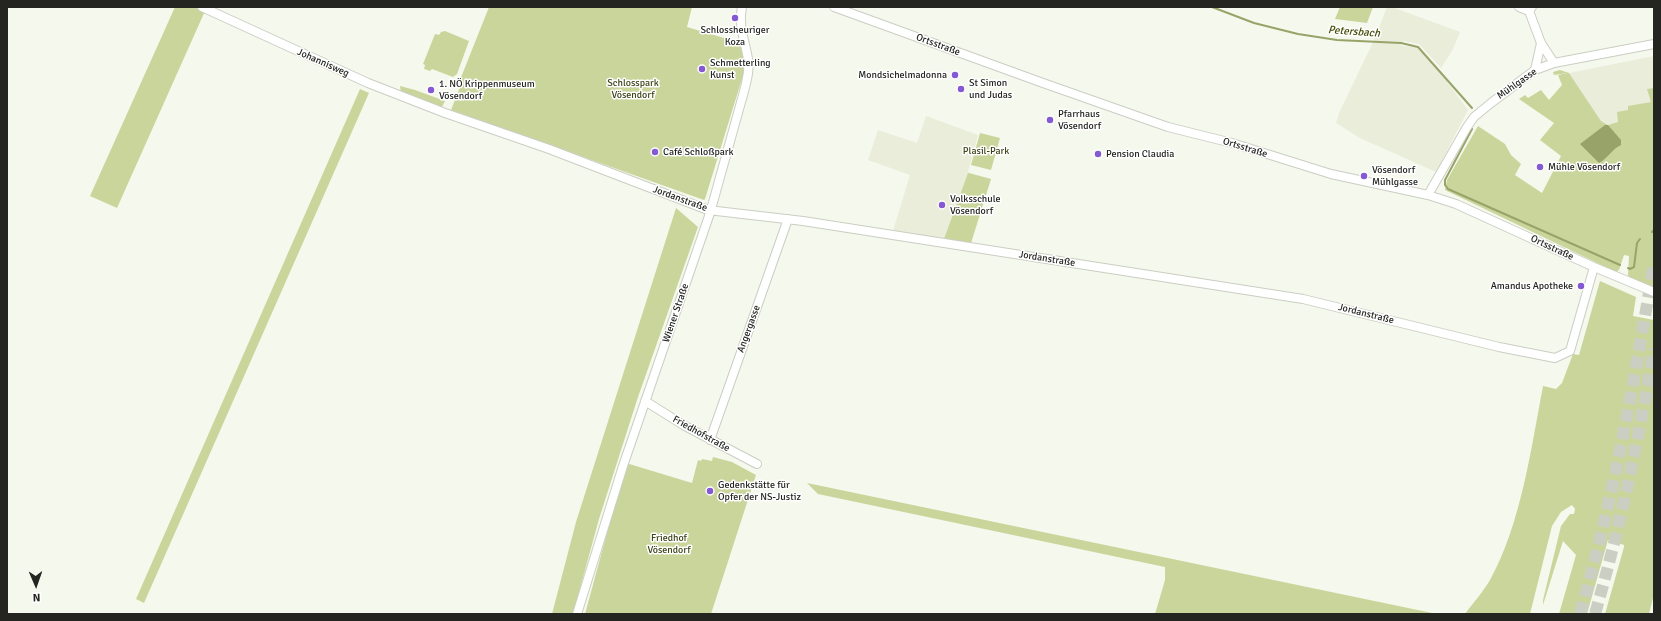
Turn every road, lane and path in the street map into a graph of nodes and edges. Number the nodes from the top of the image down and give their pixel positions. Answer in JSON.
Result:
{"nodes":[{"id":1,"x":202,"y":7,"type":"edge"},
{"id":2,"x":742,"y":7,"type":"edge"},
{"id":3,"x":834,"y":7,"type":"edge"},
{"id":4,"x":1519,"y":7,"type":"edge"},
{"id":5,"x":1531,"y":9,"type":"edge"},
{"id":6,"x":1541,"y":43,"type":"junction"},
{"id":7,"x":1654,"y":44,"type":"edge"},
{"id":8,"x":1554,"y":63,"type":"junction"},
{"id":9,"x":1535,"y":70,"type":"junction"},
{"id":10,"x":445,"y":113,"type":"joint"},
{"id":11,"x":1428,"y":195,"type":"junction"},
{"id":12,"x":711,"y":210,"type":"junction"},
{"id":13,"x":788,"y":219,"type":"junction"},
{"id":14,"x":1594,"y":267,"type":"junction"},
{"id":15,"x":1654,"y":292,"type":"edge"},
{"id":16,"x":645,"y":401,"type":"junction"},
{"id":17,"x":710,"y":440,"type":"junction"},
{"id":18,"x":757,"y":464,"type":"dead end"},
{"id":19,"x":577,"y":614,"type":"edge"}],
"edges":[{"from":1,"to":10,"type":"street","name":"Johannisweg"},
{"from":2,"to":12,"type":"street","name":"Wiener Straße"},
{"from":3,"to":11,"type":"street","name":"Ortsstraße"},
{"from":4,"to":5,"type":"street"},
{"from":5,"to":6,"type":"street"},
{"from":6,"to":8,"type":"street"},
{"from":6,"to":9,"type":"street"},
{"from":7,"to":8,"type":"street","name":"Mühlgasse"},
{"from":8,"to":9,"type":"street","name":"Mühlgasse"},
{"from":9,"to":11,"type":"street","name":"Mühlgasse"},
{"from":10,"to":12,"type":"street","name":"Jordanstraße"},
{"from":11,"to":14,"type":"street","name":"Ortsstraße"},
{"from":12,"to":13,"type":"street","name":"Jordanstraße"},
{"from":12,"to":16,"type":"street","name":"Wiener Straße"},
{"from":13,"to":14,"type":"street","name":"Jordanstraße"},
{"from":13,"to":17,"type":"street","name":"Angergasse"},
{"from":14,"to":15,"type":"street","name":"Ortsstraße"},
{"from":16,"to":17,"type":"street","name":"Friedhofstraße"},
{"from":16,"to":19,"type":"street","name":"Wiener Straße"},
{"from":17,"to":18,"type":"street","name":"Friedhofstraße"}]}
